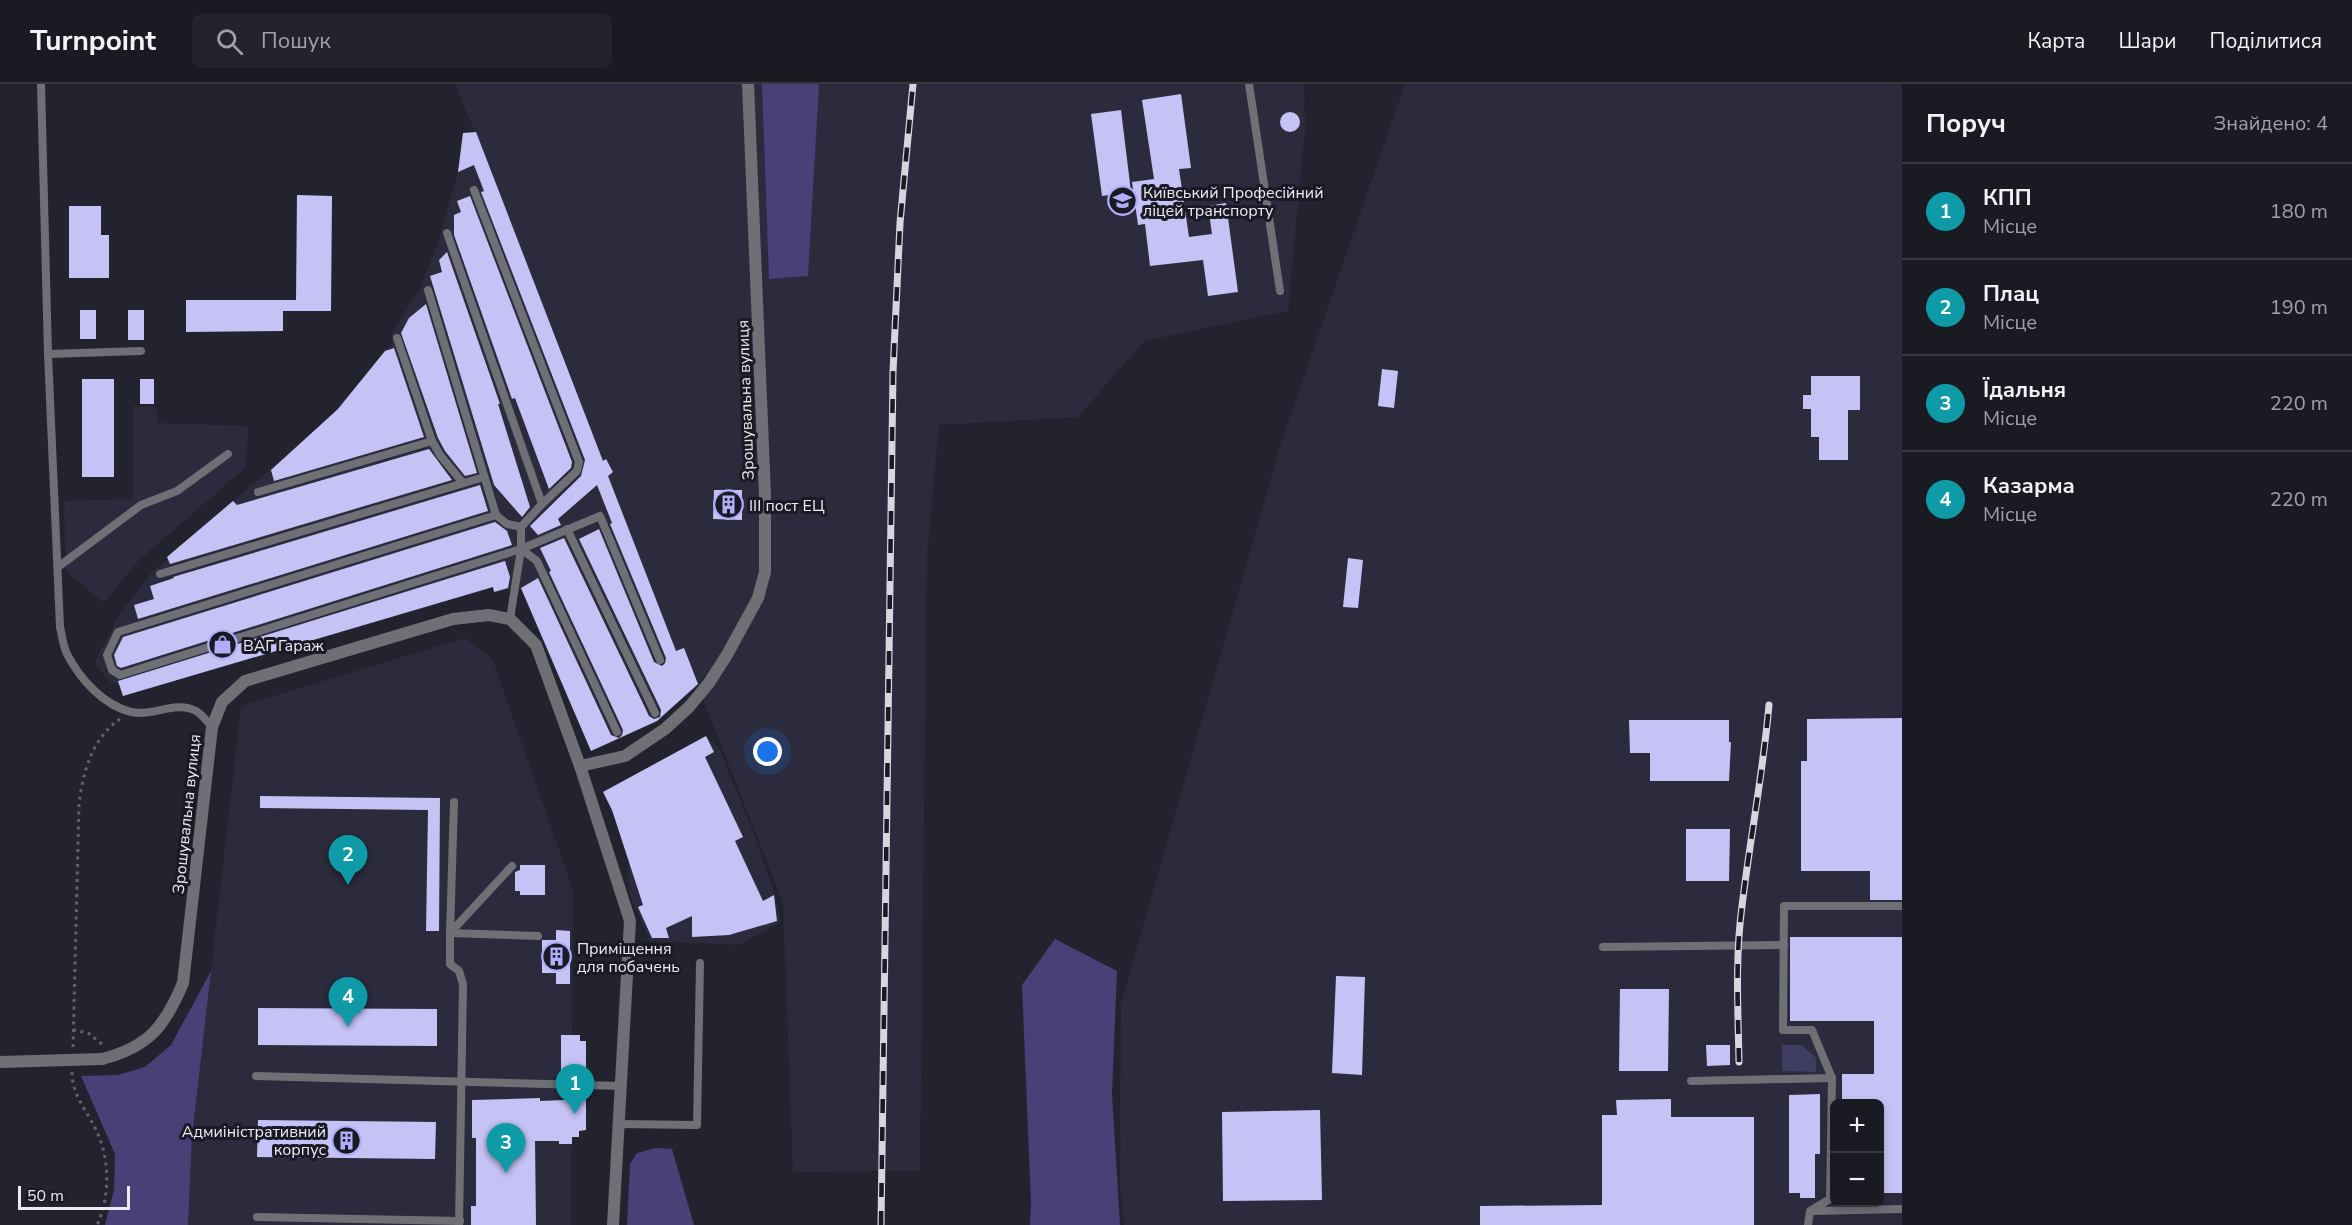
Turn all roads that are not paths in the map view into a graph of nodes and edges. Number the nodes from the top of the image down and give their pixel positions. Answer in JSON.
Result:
{"nodes":[{"id":1,"x":41,"y":84,"type":"edge"},
{"id":2,"x":748,"y":84,"type":"edge"},
{"id":3,"x":1250,"y":84,"type":"edge"},
{"id":4,"x":474,"y":190,"type":"dead end"},
{"id":5,"x":447,"y":233,"type":"dead end"},
{"id":6,"x":428,"y":290,"type":"dead end"},
{"id":7,"x":1280,"y":291,"type":"dead end"},
{"id":8,"x":397,"y":338,"type":"dead end"},
{"id":9,"x":141,"y":351,"type":"dead end"},
{"id":10,"x":48,"y":354,"type":"junction"},
{"id":11,"x":432,"y":441,"type":"junction"},
{"id":12,"x":228,"y":454,"type":"dead end"},
{"id":13,"x":484,"y":477,"type":"junction"},
{"id":14,"x":463,"y":483,"type":"junction"},
{"id":15,"x":258,"y":492,"type":"dead end"},
{"id":16,"x":542,"y":504,"type":"junction"},
{"id":17,"x":496,"y":515,"type":"junction"},
{"id":18,"x":521,"y":526,"type":"junction"},
{"id":19,"x":567,"y":529,"type":"junction"},
{"id":20,"x":521,"y":549,"type":"junction"},
{"id":21,"x":58,"y":567,"type":"junction"},
{"id":22,"x":160,"y":574,"type":"dead end"},
{"id":23,"x":510,"y":620,"type":"junction"},
{"id":24,"x":660,"y":660,"type":"dead end"},
{"id":25,"x":655,"y":712,"type":"dead end"},
{"id":26,"x":212,"y":728,"type":"junction"},
{"id":27,"x":617,"y":732,"type":"dead end"},
{"id":28,"x":580,"y":766,"type":"junction"},
{"id":29,"x":454,"y":802,"type":"dead end"},
{"id":30,"x":512,"y":866,"type":"dead end"},
{"id":31,"x":1902,"y":906,"type":"edge"},
{"id":32,"x":450,"y":933,"type":"junction"},
{"id":33,"x":538,"y":936,"type":"dead end"},
{"id":34,"x":1784,"y":945,"type":"junction"},
{"id":35,"x":1603,"y":947,"type":"dead end"},
{"id":36,"x":700,"y":963,"type":"dead end"},
{"id":37,"x":0,"y":1062,"type":"edge"},
{"id":38,"x":256,"y":1076,"type":"dead end"},
{"id":39,"x":1832,"y":1078,"type":"junction"},
{"id":40,"x":1691,"y":1081,"type":"dead end"},
{"id":41,"x":461,"y":1082,"type":"junction"},
{"id":42,"x":622,"y":1086,"type":"junction"},
{"id":43,"x":619,"y":1124,"type":"junction"},
{"id":44,"x":1902,"y":1209,"type":"edge"},
{"id":45,"x":1810,"y":1211,"type":"junction"},
{"id":46,"x":257,"y":1217,"type":"dead end"},
{"id":47,"x":460,"y":1223,"type":"edge"},
{"id":48,"x":613,"y":1225,"type":"edge"},
{"id":49,"x":1808,"y":1225,"type":"edge"}],
"edges":[{"from":1,"to":10,"type":"lane"},
{"from":2,"to":28,"type":"street","name":"Зрошувальна вулиця"},
{"from":3,"to":7,"type":"lane"},
{"from":4,"to":16,"type":"lane"},
{"from":5,"to":16,"type":"lane"},
{"from":6,"to":13,"type":"lane"},
{"from":8,"to":11,"type":"lane"},
{"from":9,"to":10,"type":"lane"},
{"from":10,"to":21,"type":"lane"},
{"from":11,"to":14,"type":"lane"},
{"from":11,"to":15,"type":"lane"},
{"from":12,"to":21,"type":"lane"},
{"from":13,"to":14,"type":"lane"},
{"from":13,"to":17,"type":"lane"},
{"from":14,"to":22,"type":"lane"},
{"from":16,"to":18,"type":"lane"},
{"from":17,"to":18,"type":"lane"},
{"from":17,"to":20,"type":"lane"},
{"from":18,"to":20,"type":"lane"},
{"from":19,"to":20,"type":"lane"},
{"from":19,"to":24,"type":"lane"},
{"from":19,"to":25,"type":"lane"},
{"from":20,"to":23,"type":"lane"},
{"from":20,"to":27,"type":"lane"},
{"from":21,"to":26,"type":"lane"},
{"from":23,"to":26,"type":"street","name":"Зрошувальна вулиця"},
{"from":23,"to":28,"type":"street"},
{"from":26,"to":37,"type":"street","name":"Зрошувальна вулиця","bridge":true},
{"from":28,"to":42,"type":"street"},
{"from":29,"to":32,"type":"lane"},
{"from":30,"to":32,"type":"lane"},
{"from":31,"to":34,"type":"lane"},
{"from":32,"to":33,"type":"lane"},
{"from":32,"to":41,"type":"lane"},
{"from":34,"to":35,"type":"lane"},
{"from":34,"to":39,"type":"lane"},
{"from":36,"to":43,"type":"lane"},
{"from":38,"to":41,"type":"lane"},
{"from":39,"to":40,"type":"lane"},
{"from":39,"to":45,"type":"lane"},
{"from":41,"to":42,"type":"lane"},
{"from":41,"to":47,"type":"lane"},
{"from":42,"to":43,"type":"street"},
{"from":43,"to":48,"type":"street"},
{"from":44,"to":45,"type":"lane"},
{"from":45,"to":49,"type":"lane"},
{"from":46,"to":47,"type":"lane"}]}
